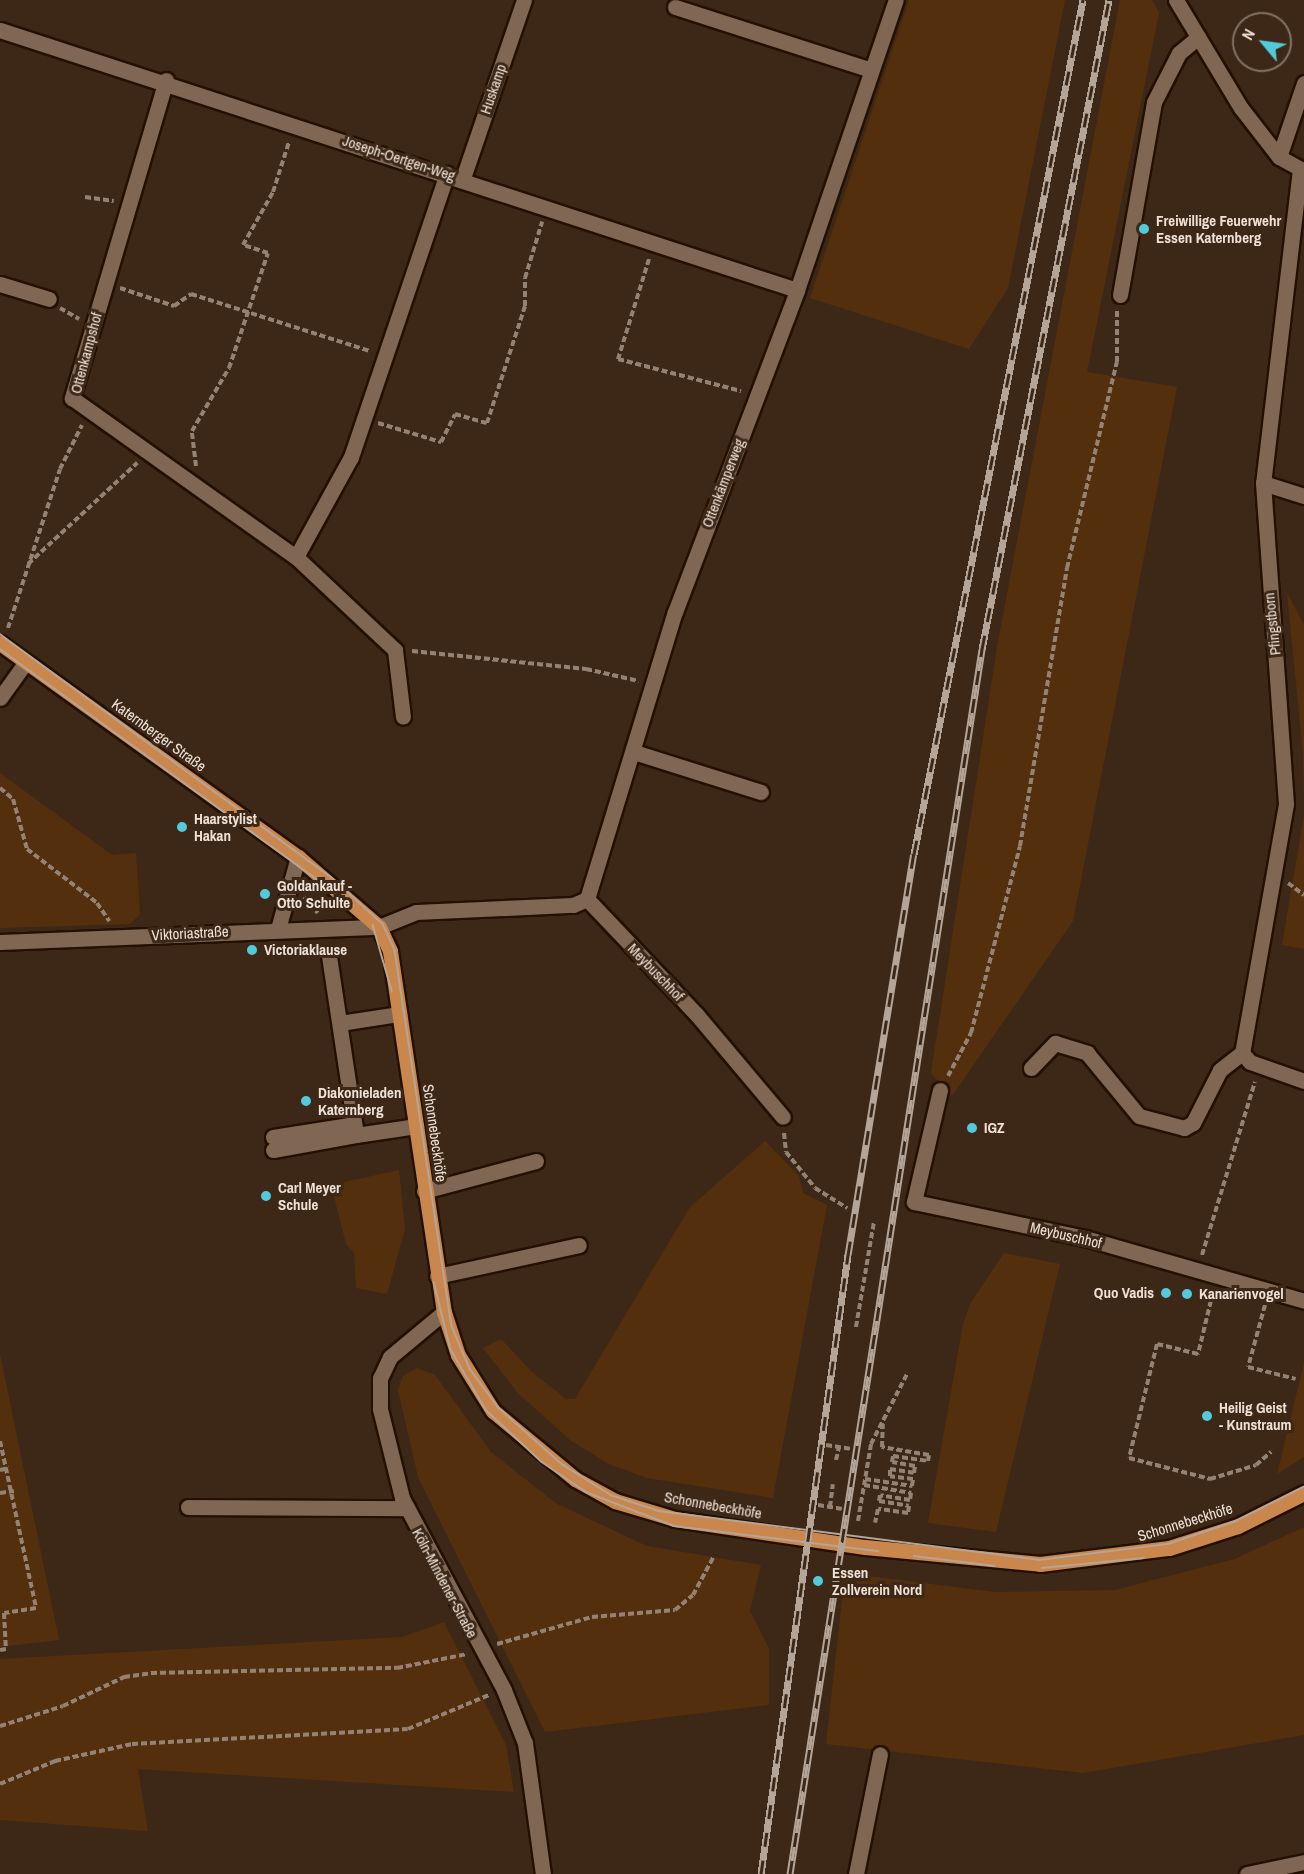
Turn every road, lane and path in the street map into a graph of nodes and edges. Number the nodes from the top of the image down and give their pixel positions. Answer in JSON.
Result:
{"nodes":[{"id":1,"x":524,"y":0,"type":"edge"},
{"id":2,"x":896,"y":0,"type":"edge"},
{"id":3,"x":1176,"y":0,"type":"edge"},
{"id":4,"x":675,"y":7,"type":"dead end"},
{"id":5,"x":0,"y":30,"type":"edge"},
{"id":6,"x":1198,"y":36,"type":"junction"},
{"id":7,"x":871,"y":70,"type":"junction"},
{"id":8,"x":166,"y":80,"type":"junction"},
{"id":9,"x":1304,"y":82,"type":"edge"},
{"id":10,"x":294,"y":123,"type":"junction"},
{"id":11,"x":1279,"y":157,"type":"junction"},
{"id":12,"x":1302,"y":170,"type":"edge"},
{"id":13,"x":447,"y":174,"type":"junction"},
{"id":14,"x":462,"y":178,"type":"junction"},
{"id":15,"x":85,"y":197,"type":"dead end"},
{"id":16,"x":129,"y":205,"type":"junction"},
{"id":17,"x":547,"y":207,"type":"junction"},
{"id":18,"x":655,"y":243,"type":"junction"},
{"id":19,"x":0,"y":284,"type":"edge"},
{"id":20,"x":106,"y":284,"type":"junction"},
{"id":21,"x":797,"y":290,"type":"junction"},
{"id":22,"x":1120,"y":295,"type":"joint"},
{"id":23,"x":49,"y":299,"type":"joint"},
{"id":24,"x":247,"y":312,"type":"junction"},
{"id":25,"x":94,"y":324,"type":"junction"},
{"id":26,"x":388,"y":357,"type":"junction"},
{"id":27,"x":757,"y":395,"type":"junction"},
{"id":28,"x":89,"y":411,"type":"junction"},
{"id":29,"x":364,"y":418,"type":"junction"},
{"id":30,"x":148,"y":452,"type":"junction"},
{"id":31,"x":1263,"y":483,"type":"junction"},
{"id":32,"x":198,"y":488,"type":"junction"},
{"id":33,"x":1304,"y":496,"type":"edge"},
{"id":34,"x":296,"y":557,"type":"junction"},
{"id":35,"x":26,"y":566,"type":"junction"},
{"id":36,"x":1,"y":639,"type":"edge"},
{"id":37,"x":395,"y":650,"type":"junction"},
{"id":38,"x":26,"y":662,"type":"junction"},
{"id":39,"x":654,"y":686,"type":"junction"},
{"id":40,"x":0,"y":698,"type":"edge"},
{"id":41,"x":403,"y":717,"type":"dead end"},
{"id":42,"x":634,"y":752,"type":"junction"},
{"id":43,"x":0,"y":788,"type":"edge"},
{"id":44,"x":761,"y":792,"type":"dead end"},
{"id":45,"x":298,"y":857,"type":"junction"},
{"id":46,"x":587,"y":899,"type":"junction"},
{"id":47,"x":379,"y":927,"type":"junction"},
{"id":48,"x":278,"y":929,"type":"junction"},
{"id":49,"x":120,"y":937,"type":"junction"},
{"id":50,"x":0,"y":942,"type":"edge"},
{"id":51,"x":329,"y":956,"type":"dead end"},
{"id":52,"x":399,"y":1014,"type":"junction"},
{"id":53,"x":340,"y":1023,"type":"junction"},
{"id":54,"x":1242,"y":1053,"type":"junction"},
{"id":55,"x":1261,"y":1066,"type":"junction"},
{"id":56,"x":1031,"y":1068,"type":"dead end"},
{"id":57,"x":1304,"y":1081,"type":"edge"},
{"id":58,"x":940,"y":1090,"type":"joint"},
{"id":59,"x":783,"y":1117,"type":"joint"},
{"id":60,"x":416,"y":1126,"type":"junction"},
{"id":61,"x":355,"y":1129,"type":"junction"},
{"id":62,"x":273,"y":1144,"type":"dead end"},
{"id":63,"x":536,"y":1161,"type":"dead end"},
{"id":64,"x":424,"y":1191,"type":"junction"},
{"id":65,"x":848,"y":1208,"type":"dead end"},
{"id":66,"x":873,"y":1222,"type":"dead end"},
{"id":67,"x":579,"y":1245,"type":"dead end"},
{"id":68,"x":1198,"y":1270,"type":"junction"},
{"id":69,"x":437,"y":1276,"type":"junction"},
{"id":70,"x":1217,"y":1276,"type":"junction"},
{"id":71,"x":1268,"y":1291,"type":"junction"},
{"id":72,"x":1300,"y":1302,"type":"edge"},
{"id":73,"x":444,"y":1312,"type":"junction"},
{"id":74,"x":856,"y":1327,"type":"dead end"},
{"id":75,"x":907,"y":1374,"type":"dead end"},
{"id":76,"x":1296,"y":1379,"type":"dead end"},
{"id":77,"x":883,"y":1424,"type":"junction"},
{"id":78,"x":0,"y":1440,"type":"edge"},
{"id":79,"x":826,"y":1445,"type":"dead end"},
{"id":80,"x":838,"y":1447,"type":"junction"},
{"id":81,"x":852,"y":1449,"type":"dead end"},
{"id":82,"x":1271,"y":1452,"type":"dead end"},
{"id":83,"x":836,"y":1461,"type":"dead end"},
{"id":84,"x":9,"y":1468,"type":"junction"},
{"id":85,"x":0,"y":1470,"type":"edge"},
{"id":86,"x":865,"y":1479,"type":"junction"},
{"id":87,"x":833,"y":1484,"type":"dead end"},
{"id":88,"x":864,"y":1485,"type":"junction"},
{"id":89,"x":14,"y":1491,"type":"junction"},
{"id":90,"x":0,"y":1493,"type":"edge"},
{"id":91,"x":1304,"y":1493,"type":"edge"},
{"id":92,"x":818,"y":1505,"type":"dead end"},
{"id":93,"x":188,"y":1507,"type":"dead end"},
{"id":94,"x":830,"y":1507,"type":"junction"},
{"id":95,"x":407,"y":1508,"type":"junction"},
{"id":96,"x":843,"y":1509,"type":"dead end"},
{"id":97,"x":858,"y":1521,"type":"dead end"},
{"id":98,"x":876,"y":1523,"type":"dead end"},
{"id":99,"x":714,"y":1556,"type":"dead end"},
{"id":100,"x":0,"y":1650,"type":"edge"},
{"id":101,"x":481,"y":1650,"type":"junction"},
{"id":102,"x":504,"y":1690,"type":"junction"},
{"id":103,"x":0,"y":1726,"type":"edge"},
{"id":104,"x":880,"y":1754,"type":"dead end"},
{"id":105,"x":0,"y":1784,"type":"edge"},
{"id":106,"x":1304,"y":1862,"type":"edge"},
{"id":107,"x":543,"y":1874,"type":"edge"},
{"id":108,"x":856,"y":1874,"type":"edge"},
{"id":109,"x":1247,"y":1874,"type":"edge"}],
"edges":[{"from":1,"to":14,"type":"street","name":"Huskamp"},
{"from":2,"to":7,"type":"street","name":"Ottenkämperweg"},
{"from":3,"to":6,"type":"street"},
{"from":4,"to":7,"type":"street"},
{"from":5,"to":8,"type":"street","name":"Joseph-Oertgen-Weg"},
{"from":6,"to":11,"type":"street"},
{"from":6,"to":22,"type":"street"},
{"from":7,"to":21,"type":"street","name":"Ottenkämperweg"},
{"from":8,"to":10,"type":"street","name":"Joseph-Oertgen-Weg"},
{"from":8,"to":16,"type":"street","name":"Ottenkampshof"},
{"from":9,"to":11,"type":"street"},
{"from":10,"to":13,"type":"street","name":"Joseph-Oertgen-Weg"},
{"from":10,"to":24,"type":"path"},
{"from":11,"to":12,"type":"street"},
{"from":12,"to":31,"type":"street","name":"Pfingstborn"},
{"from":13,"to":14,"type":"street","name":"Joseph-Oertgen-Weg"},
{"from":13,"to":26,"type":"street"},
{"from":14,"to":17,"type":"street","name":"Joseph-Oertgen-Weg"},
{"from":15,"to":16,"type":"path"},
{"from":16,"to":20,"type":"street","name":"Ottenkampshof"},
{"from":17,"to":18,"type":"street","name":"Joseph-Oertgen-Weg"},
{"from":17,"to":29,"type":"path"},
{"from":18,"to":21,"type":"street","name":"Joseph-Oertgen-Weg"},
{"from":18,"to":27,"type":"path"},
{"from":19,"to":23,"type":"street"},
{"from":20,"to":24,"type":"path"},
{"from":20,"to":25,"type":"street","name":"Ottenkampshof"},
{"from":21,"to":27,"type":"street","name":"Ottenkämperweg"},
{"from":22,"to":58,"type":"path"},
{"from":23,"to":25,"type":"path"},
{"from":24,"to":26,"type":"path"},
{"from":24,"to":32,"type":"path"},
{"from":25,"to":28,"type":"street","name":"Ottenkampshof"},
{"from":26,"to":29,"type":"street"},
{"from":27,"to":39,"type":"street","name":"Ottenkämperweg"},
{"from":28,"to":30,"type":"street","name":"Ottenkampshof"},
{"from":28,"to":35,"type":"path"},
{"from":29,"to":34,"type":"street"},
{"from":30,"to":32,"type":"street","name":"Ottenkampshof"},
{"from":30,"to":35,"type":"path"},
{"from":31,"to":33,"type":"street"},
{"from":31,"to":54,"type":"street","name":"Pfingstborn"},
{"from":32,"to":34,"type":"street","name":"Ottenkampshof"},
{"from":34,"to":37,"type":"street","name":"Ottenkampshof"},
{"from":35,"to":36,"type":"path"},
{"from":36,"to":38,"type":"main road","name":"Katernberger Straße"},
{"from":37,"to":39,"type":"path"},
{"from":37,"to":41,"type":"street"},
{"from":38,"to":40,"type":"street"},
{"from":38,"to":45,"type":"main road","name":"Katernberger Straße"},
{"from":39,"to":42,"type":"street","name":"Ottenkämperweg"},
{"from":42,"to":44,"type":"street"},
{"from":42,"to":46,"type":"street","name":"Ottenkämperweg"},
{"from":43,"to":49,"type":"path"},
{"from":45,"to":47,"type":"main road","name":"Katernberger Straße"},
{"from":45,"to":48,"type":"street"},
{"from":46,"to":47,"type":"street"},
{"from":46,"to":59,"type":"street","name":"Meybuschhof"},
{"from":47,"to":48,"type":"street","name":"Viktoriastraße"},
{"from":47,"to":52,"type":"main road","name":"Schonnebeckhöfe"},
{"from":48,"to":49,"type":"street","name":"Viktoriastraße"},
{"from":49,"to":50,"type":"street","name":"Viktoriastraße"},
{"from":51,"to":53,"type":"street"},
{"from":52,"to":53,"type":"street"},
{"from":52,"to":60,"type":"main road","name":"Schonnebeckhöfe"},
{"from":53,"to":61,"type":"street"},
{"from":54,"to":55,"type":"street"},
{"from":54,"to":56,"type":"street"},
{"from":55,"to":57,"type":"street"},
{"from":55,"to":68,"type":"path"},
{"from":58,"to":68,"type":"street","name":"Meybuschhof"},
{"from":59,"to":65,"type":"path"},
{"from":60,"to":61,"type":"street"},
{"from":60,"to":64,"type":"main road","name":"Schonnebeckhöfe"},
{"from":61,"to":62,"type":"street"},
{"from":63,"to":64,"type":"street"},
{"from":64,"to":69,"type":"main road","name":"Schonnebeckhöfe"},
{"from":66,"to":74,"type":"path"},
{"from":67,"to":69,"type":"street"},
{"from":68,"to":70,"type":"street","name":"Meybuschhof"},
{"from":69,"to":73,"type":"main road","name":"Schonnebeckhöfe"},
{"from":70,"to":71,"type":"street","name":"Meybuschhof"},
{"from":70,"to":82,"type":"path"},
{"from":71,"to":72,"type":"street","name":"Meybuschhof"},
{"from":71,"to":76,"type":"path"},
{"from":73,"to":91,"type":"main road","name":"Schonnebeckhöfe"},
{"from":73,"to":95,"type":"street","name":"Köln-Mindener-Straße"},
{"from":75,"to":77,"type":"path"},
{"from":77,"to":86,"type":"path"},
{"from":77,"to":86,"type":"path"},
{"from":78,"to":84,"type":"path"},
{"from":79,"to":80,"type":"path"},
{"from":80,"to":81,"type":"path"},
{"from":80,"to":83,"type":"path"},
{"from":84,"to":85,"type":"path"},
{"from":84,"to":89,"type":"path"},
{"from":86,"to":88,"type":"path"},
{"from":87,"to":94,"type":"path"},
{"from":88,"to":97,"type":"path"},
{"from":88,"to":98,"type":"path"},
{"from":89,"to":90,"type":"path"},
{"from":89,"to":100,"type":"path"},
{"from":92,"to":94,"type":"path"},
{"from":93,"to":95,"type":"street"},
{"from":94,"to":96,"type":"path"},
{"from":95,"to":101,"type":"street","name":"Köln-Mindener-Straße"},
{"from":99,"to":101,"type":"path"},
{"from":101,"to":102,"type":"street","name":"Köln-Mindener-Straße"},
{"from":101,"to":103,"type":"path"},
{"from":102,"to":105,"type":"path"},
{"from":102,"to":107,"type":"street","name":"Köln-Mindener-Straße"},
{"from":104,"to":108,"type":"street"},
{"from":106,"to":109,"type":"street"}]}
